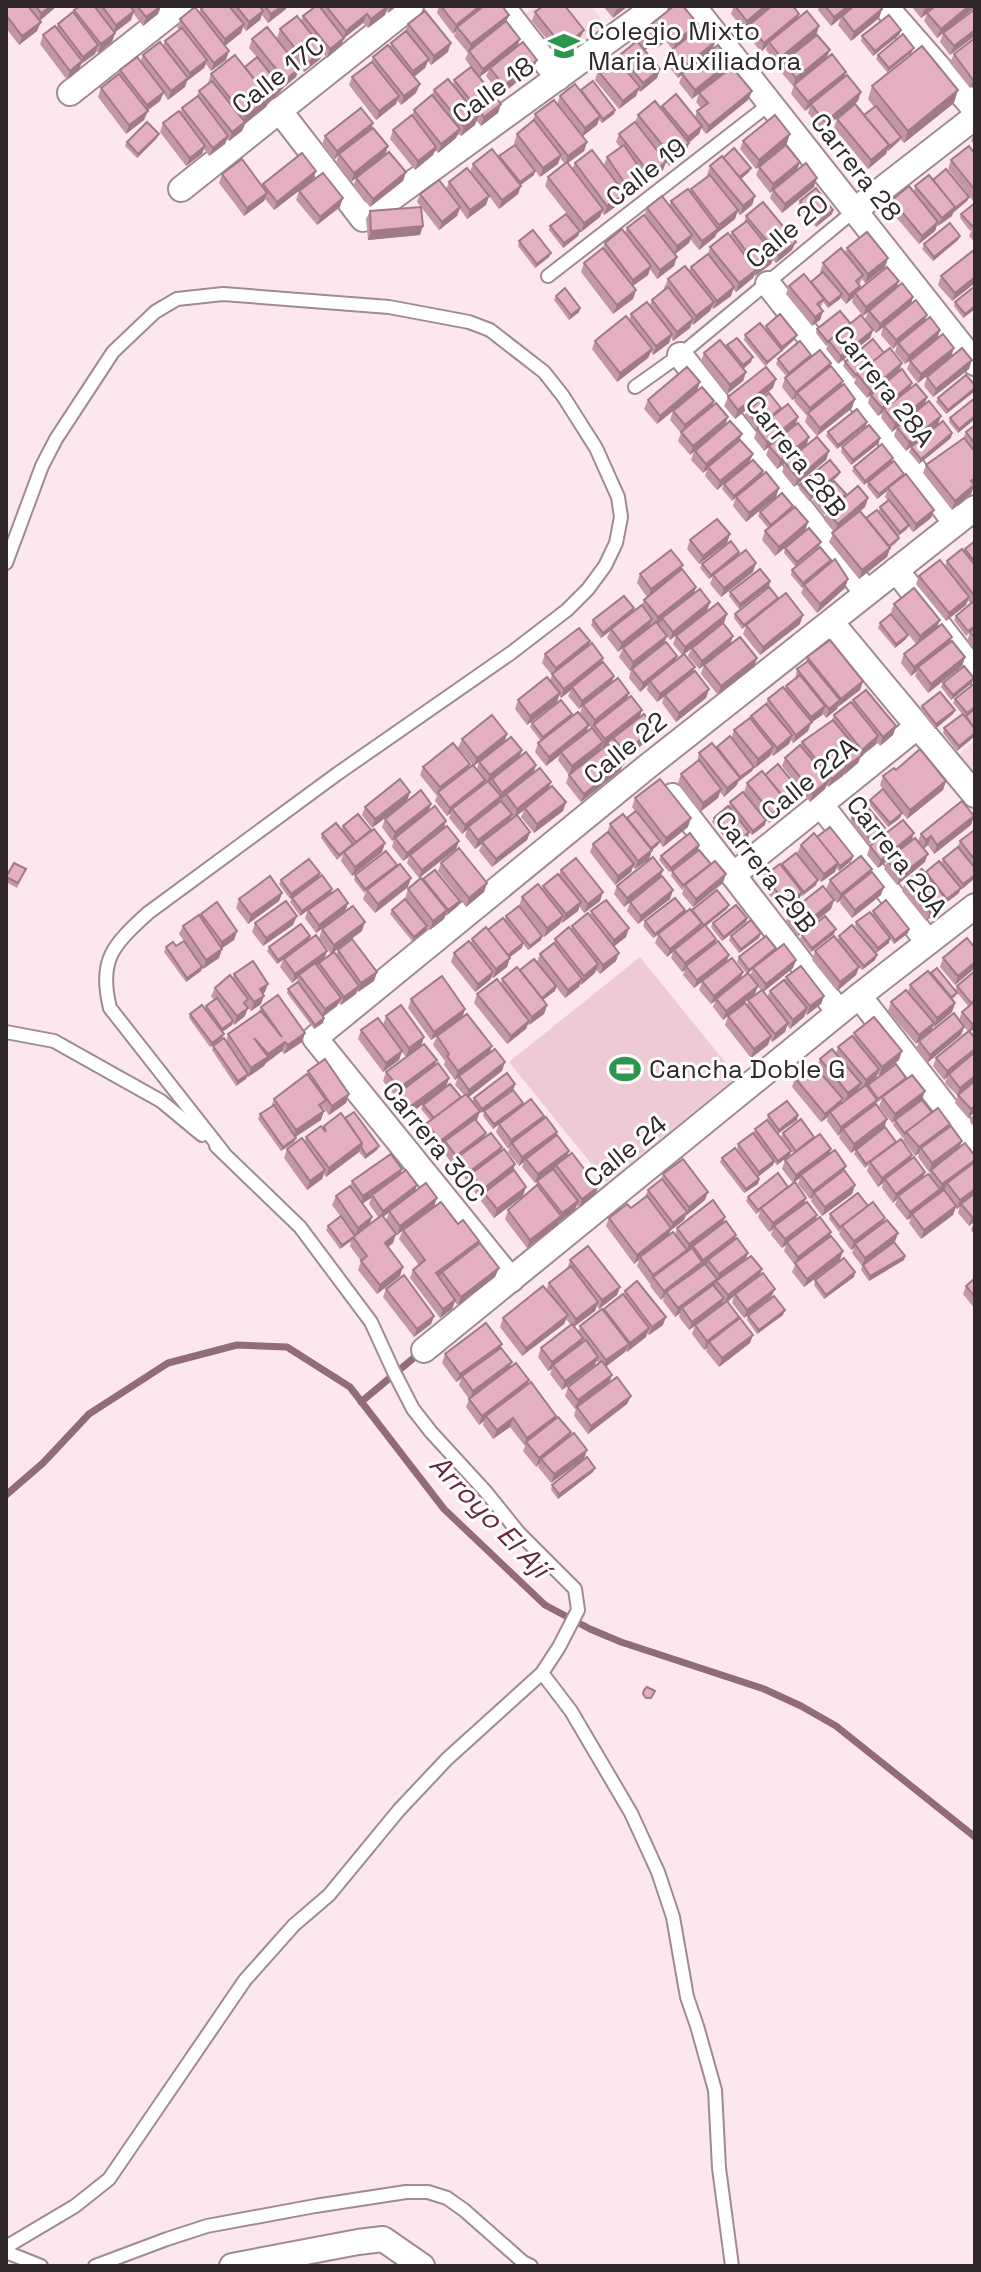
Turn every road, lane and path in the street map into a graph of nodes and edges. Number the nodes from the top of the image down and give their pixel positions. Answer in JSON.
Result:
{"nodes":[{"id":1,"x":180,"y":6,"type":"edge"},
{"id":2,"x":411,"y":6,"type":"edge"},
{"id":3,"x":502,"y":6,"type":"edge"},
{"id":4,"x":656,"y":6,"type":"edge"},
{"id":5,"x":693,"y":6,"type":"edge"},
{"id":6,"x":885,"y":6,"type":"edge"},
{"id":7,"x":558,"y":78,"type":"junction"},
{"id":8,"x":70,"y":93,"type":"dead end"},
{"id":9,"x":771,"y":103,"type":"junction"},
{"id":10,"x":975,"y":109,"type":"edge"},
{"id":11,"x":279,"y":110,"type":"junction"},
{"id":12,"x":975,"y":117,"type":"edge"},
{"id":13,"x":181,"y":189,"type":"dead end"},
{"id":14,"x":854,"y":211,"type":"junction"},
{"id":15,"x":548,"y":276,"type":"dead end"},
{"id":16,"x":768,"y":284,"type":"junction"},
{"id":17,"x":680,"y":355,"type":"junction"},
{"id":18,"x":975,"y":363,"type":"edge"},
{"id":19,"x":635,"y":387,"type":"dead end"},
{"id":20,"x":966,"y":515,"type":"edge"},
{"id":21,"x":6,"y":563,"type":"edge"},
{"id":22,"x":896,"y":570,"type":"junction"},
{"id":23,"x":867,"y":593,"type":"junction"},
{"id":24,"x":831,"y":622,"type":"junction"},
{"id":25,"x":975,"y":672,"type":"edge"},
{"id":26,"x":918,"y":726,"type":"junction"},
{"id":27,"x":648,"y":766,"type":"junction"},
{"id":28,"x":975,"y":795,"type":"edge"},
{"id":29,"x":821,"y":805,"type":"junction"},
{"id":30,"x":733,"y":875,"type":"junction"},
{"id":31,"x":975,"y":906,"type":"edge"},
{"id":32,"x":952,"y":924,"type":"junction"},
{"id":33,"x":928,"y":942,"type":"junction"},
{"id":34,"x":967,"y":944,"type":"edge"},
{"id":35,"x":859,"y":996,"type":"junction"},
{"id":36,"x":839,"y":1012,"type":"junction"},
{"id":37,"x":6,"y":1032,"type":"edge"},
{"id":38,"x":315,"y":1038,"type":"joint"},
{"id":39,"x":975,"y":1145,"type":"edge"},
{"id":40,"x":223,"y":1152,"type":"junction"},
{"id":41,"x":511,"y":1280,"type":"junction"},
{"id":42,"x":424,"y":1350,"type":"dead end"},
{"id":43,"x":542,"y":1673,"type":"junction"},
{"id":44,"x":6,"y":2250,"type":"edge"},
{"id":45,"x":41,"y":2266,"type":"edge"},
{"id":46,"x":95,"y":2266,"type":"edge"},
{"id":47,"x":232,"y":2266,"type":"edge"},
{"id":48,"x":422,"y":2266,"type":"edge"},
{"id":49,"x":531,"y":2266,"type":"edge"},
{"id":50,"x":732,"y":2266,"type":"edge"}],
"edges":[{"from":1,"to":8,"type":"street"},
{"from":2,"to":11,"type":"street","name":"Calle 17C"},
{"from":3,"to":7,"type":"street"},
{"from":4,"to":7,"type":"street","name":"Calle 18"},
{"from":5,"to":9,"type":"street","name":"Carrera 28"},
{"from":6,"to":10,"type":"street"},
{"from":7,"to":11,"type":"street","name":"Calle 18"},
{"from":9,"to":14,"type":"street","name":"Carrera 28"},
{"from":9,"to":15,"type":"lane","name":"Calle 19"},
{"from":11,"to":13,"type":"street","name":"Calle 17C"},
{"from":12,"to":14,"type":"street","name":"Calle 20"},
{"from":14,"to":16,"type":"lane","name":"Calle 20"},
{"from":14,"to":18,"type":"street","name":"Carrera 28"},
{"from":16,"to":17,"type":"lane","name":"Calle 20"},
{"from":16,"to":20,"type":"street","name":"Carrera 28A"},
{"from":17,"to":19,"type":"lane","name":"Calle 20"},
{"from":17,"to":23,"type":"street","name":"Carrera 28B"},
{"from":20,"to":22,"type":"street","name":"Calle 22"},
{"from":21,"to":40,"type":"lane"},
{"from":22,"to":23,"type":"street","name":"Calle 22"},
{"from":22,"to":25,"type":"street"},
{"from":23,"to":24,"type":"street","name":"Calle 22"},
{"from":24,"to":26,"type":"street"},
{"from":24,"to":27,"type":"street","name":"Calle 22"},
{"from":26,"to":28,"type":"street"},
{"from":26,"to":29,"type":"street","name":"Calle 22A"},
{"from":27,"to":30,"type":"street","name":"Carrera 29B"},
{"from":27,"to":38,"type":"street","name":"Calle 22"},
{"from":29,"to":30,"type":"street","name":"Calle 22A"},
{"from":29,"to":33,"type":"street","name":"Carrera 29A"},
{"from":30,"to":36,"type":"street","name":"Carrera 29B"},
{"from":31,"to":32,"type":"street","name":"Calle 24"},
{"from":32,"to":33,"type":"street","name":"Calle 24"},
{"from":32,"to":34,"type":"street","name":"Carrera 29A"},
{"from":33,"to":35,"type":"street","name":"Calle 24"},
{"from":35,"to":36,"type":"street","name":"Calle 24"},
{"from":35,"to":39,"type":"street"},
{"from":36,"to":41,"type":"street","name":"Calle 24"},
{"from":37,"to":40,"type":"lane"},
{"from":38,"to":41,"type":"street","name":"Carrera 30C"},
{"from":40,"to":43,"type":"lane"},
{"from":41,"to":42,"type":"street","name":"Calle 24"},
{"from":43,"to":44,"type":"lane"},
{"from":43,"to":50,"type":"lane"},
{"from":44,"to":45,"type":"lane"},
{"from":46,"to":49,"type":"lane"},
{"from":47,"to":48,"type":"street"}]}
